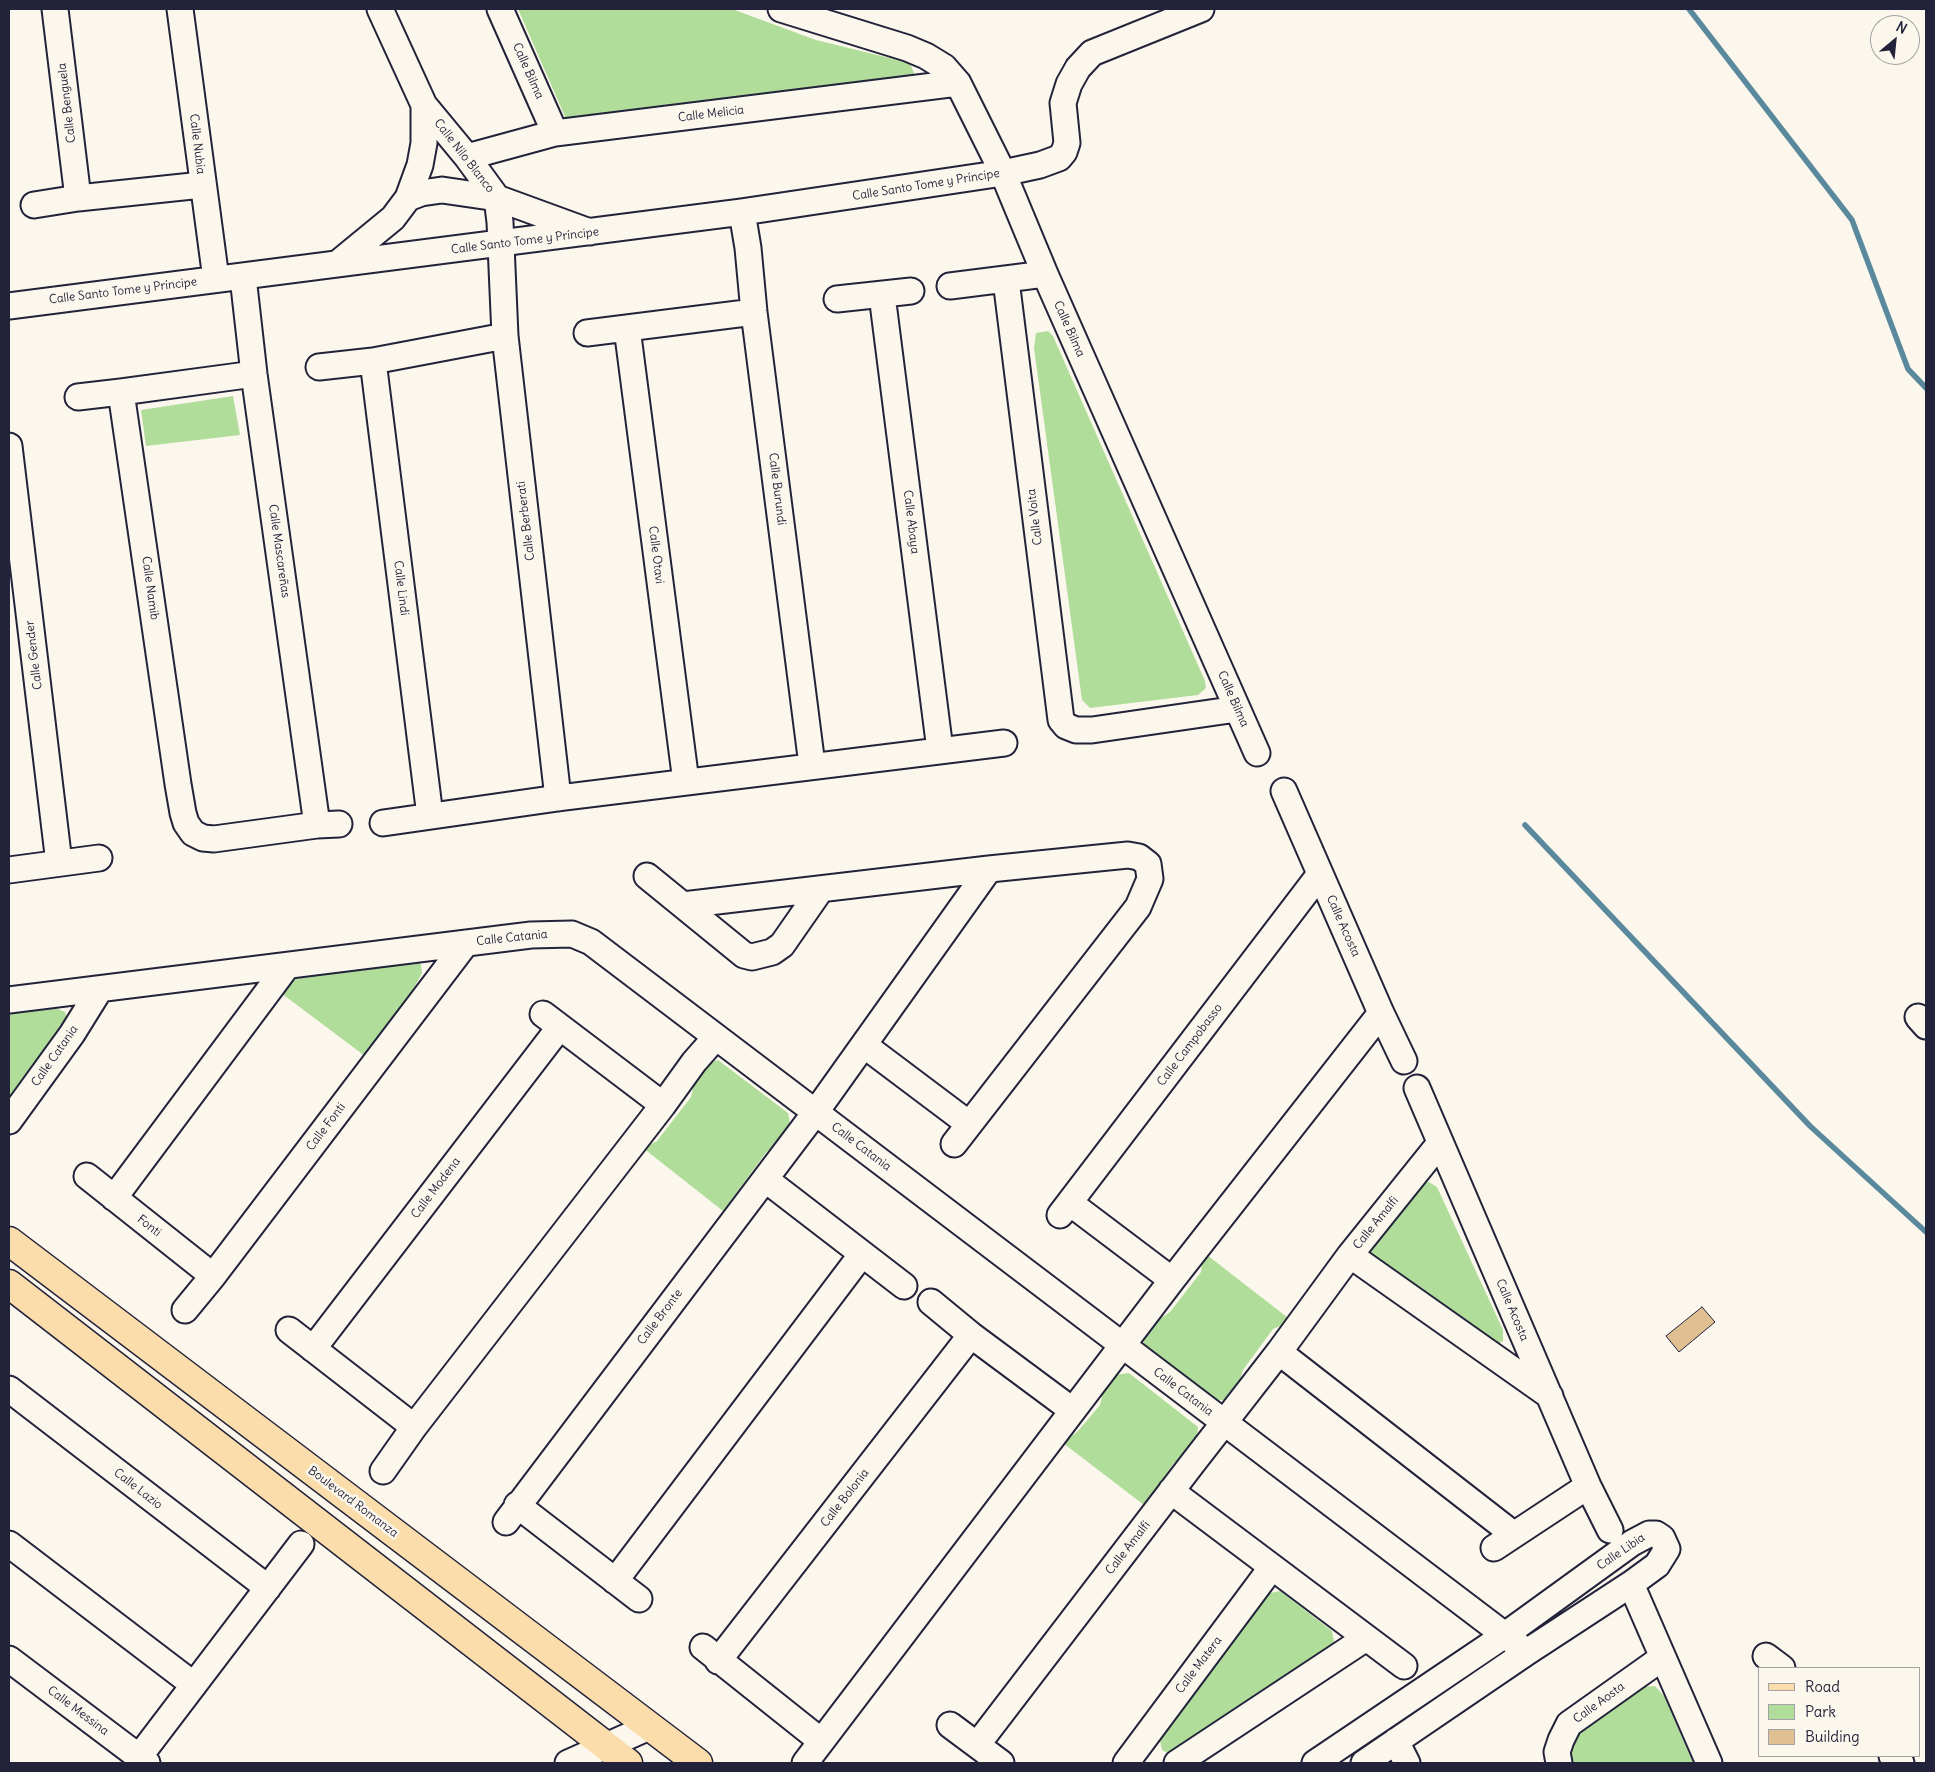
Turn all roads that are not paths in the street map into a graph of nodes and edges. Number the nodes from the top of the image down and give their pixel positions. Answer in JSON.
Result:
{"nodes":[{"id":1,"x":55,"y":9,"type":"edge"},
{"id":2,"x":180,"y":9,"type":"edge"},
{"id":3,"x":380,"y":9,"type":"edge"},
{"id":4,"x":500,"y":9,"type":"edge"},
{"id":5,"x":781,"y":9,"type":"edge"},
{"id":6,"x":1201,"y":9,"type":"edge"},
{"id":7,"x":958,"y":83,"type":"junction"},
{"id":8,"x":424,"y":106,"type":"junction"},
{"id":9,"x":555,"y":133,"type":"junction"},
{"id":10,"x":468,"y":157,"type":"junction"},
{"id":11,"x":1003,"y":173,"type":"junction"},
{"id":12,"x":202,"y":185,"type":"junction"},
{"id":13,"x":78,"y":198,"type":"junction"},
{"id":14,"x":408,"y":198,"type":"junction"},
{"id":15,"x":497,"y":198,"type":"junction"},
{"id":16,"x":34,"y":205,"type":"dead end"},
{"id":17,"x":742,"y":212,"type":"junction"},
{"id":18,"x":394,"y":218,"type":"junction"},
{"id":19,"x":593,"y":233,"type":"junction"},
{"id":20,"x":501,"y":244,"type":"junction"},
{"id":21,"x":418,"y":254,"type":"junction"},
{"id":22,"x":336,"y":264,"type":"junction"},
{"id":23,"x":1045,"y":274,"type":"junction"},
{"id":24,"x":243,"y":277,"type":"junction"},
{"id":25,"x":216,"y":279,"type":"junction"},
{"id":26,"x":1006,"y":280,"type":"junction"},
{"id":27,"x":950,"y":286,"type":"dead end"},
{"id":28,"x":911,"y":291,"type":"dead end"},
{"id":29,"x":882,"y":295,"type":"junction"},
{"id":30,"x":837,"y":299,"type":"dead end"},
{"id":31,"x":9,"y":306,"type":"edge"},
{"id":32,"x":754,"y":312,"type":"junction"},
{"id":33,"x":627,"y":328,"type":"junction"},
{"id":34,"x":587,"y":333,"type":"dead end"},
{"id":35,"x":505,"y":336,"type":"junction"},
{"id":36,"x":373,"y":360,"type":"junction"},
{"id":37,"x":319,"y":367,"type":"dead end"},
{"id":38,"x":254,"y":374,"type":"junction"},
{"id":39,"x":121,"y":392,"type":"junction"},
{"id":40,"x":78,"y":397,"type":"dead end"},
{"id":41,"x":9,"y":446,"type":"edge"},
{"id":42,"x":1237,"y":709,"type":"junction"},
{"id":43,"x":1004,"y":743,"type":"dead end"},
{"id":44,"x":940,"y":750,"type":"junction"},
{"id":45,"x":1257,"y":753,"type":"dead end"},
{"id":46,"x":812,"y":766,"type":"junction"},
{"id":47,"x":686,"y":782,"type":"junction"},
{"id":48,"x":1284,"y":791,"type":"dead end"},
{"id":49,"x":558,"y":798,"type":"junction"},
{"id":50,"x":430,"y":816,"type":"junction"},
{"id":51,"x":383,"y":823,"type":"dead end"},
{"id":52,"x":328,"y":824,"type":"joint"},
{"id":53,"x":99,"y":858,"type":"dead end"},
{"id":54,"x":60,"y":863,"type":"junction"},
{"id":55,"x":989,"y":869,"type":"junction"},
{"id":56,"x":9,"y":870,"type":"edge"},
{"id":57,"x":1320,"y":874,"type":"junction"},
{"id":58,"x":648,"y":876,"type":"dead end"},
{"id":59,"x":821,"y":889,"type":"junction"},
{"id":60,"x":683,"y":906,"type":"junction"},
{"id":61,"x":466,"y":943,"type":"junction"},
{"id":62,"x":287,"y":966,"type":"junction"},
{"id":63,"x":100,"y":989,"type":"junction"},
{"id":64,"x":9,"y":1000,"type":"edge"},
{"id":65,"x":1381,"y":1013,"type":"junction"},
{"id":66,"x":716,"y":1037,"type":"junction"},
{"id":67,"x":864,"y":1045,"type":"junction"},
{"id":68,"x":1404,"y":1061,"type":"dead end"},
{"id":69,"x":1417,"y":1088,"type":"dead end"},
{"id":70,"x":663,"y":1105,"type":"junction"},
{"id":71,"x":815,"y":1113,"type":"junction"},
{"id":72,"x":9,"y":1119,"type":"edge"},
{"id":73,"x":970,"y":1124,"type":"junction"},
{"id":74,"x":1440,"y":1143,"type":"junction"},
{"id":75,"x":954,"y":1144,"type":"dead end"},
{"id":76,"x":86,"y":1176,"type":"dead end"},
{"id":77,"x":765,"y":1179,"type":"junction"},
{"id":78,"x":114,"y":1198,"type":"junction"},
{"id":79,"x":9,"y":1241,"type":"edge"},
{"id":80,"x":862,"y":1254,"type":"junction"},
{"id":81,"x":1350,"y":1255,"type":"junction"},
{"id":82,"x":212,"y":1276,"type":"junction"},
{"id":83,"x":1172,"y":1280,"type":"junction"},
{"id":84,"x":9,"y":1284,"type":"edge"},
{"id":85,"x":904,"y":1286,"type":"dead end"},
{"id":86,"x":931,"y":1302,"type":"dead end"},
{"id":87,"x":185,"y":1310,"type":"dead end"},
{"id":88,"x":289,"y":1330,"type":"dead end"},
{"id":89,"x":971,"y":1334,"type":"junction"},
{"id":90,"x":1123,"y":1346,"type":"junction"},
{"id":91,"x":313,"y":1349,"type":"junction"},
{"id":92,"x":1279,"y":1352,"type":"junction"},
{"id":93,"x":9,"y":1389,"type":"edge"},
{"id":94,"x":1550,"y":1396,"type":"junction"},
{"id":95,"x":1072,"y":1410,"type":"junction"},
{"id":96,"x":1223,"y":1423,"type":"junction"},
{"id":97,"x":414,"y":1428,"type":"junction"},
{"id":98,"x":382,"y":1471,"type":"dead end"},
{"id":99,"x":1588,"y":1486,"type":"junction"},
{"id":100,"x":1172,"y":1492,"type":"junction"},
{"id":101,"x":1610,"y":1530,"type":"dead end"},
{"id":102,"x":9,"y":1544,"type":"edge"},
{"id":103,"x":301,"y":1544,"type":"dead end"},
{"id":104,"x":1272,"y":1567,"type":"junction"},
{"id":105,"x":615,"y":1581,"type":"junction"},
{"id":106,"x":1631,"y":1584,"type":"junction"},
{"id":107,"x":268,"y":1588,"type":"junction"},
{"id":108,"x":639,"y":1600,"type":"dead end"},
{"id":109,"x":1505,"y":1635,"type":"junction"},
{"id":110,"x":1366,"y":1638,"type":"junction"},
{"id":111,"x":1527,"y":1652,"type":"junction"},
{"id":112,"x":1662,"y":1658,"type":"junction"},
{"id":113,"x":9,"y":1659,"type":"edge"},
{"id":114,"x":1404,"y":1666,"type":"dead end"},
{"id":115,"x":194,"y":1685,"type":"junction"},
{"id":116,"x":950,"y":1725,"type":"dead end"},
{"id":117,"x":649,"y":1727,"type":"junction"},
{"id":118,"x":821,"y":1741,"type":"junction"},
{"id":119,"x":1396,"y":1741,"type":"junction"},
{"id":120,"x":977,"y":1745,"type":"junction"},
{"id":121,"x":605,"y":1747,"type":"junction"},
{"id":122,"x":143,"y":1760,"type":"edge"},
{"id":123,"x":568,"y":1763,"type":"edge"},
{"id":124,"x":628,"y":1763,"type":"edge"},
{"id":125,"x":698,"y":1763,"type":"edge"},
{"id":126,"x":805,"y":1763,"type":"edge"},
{"id":127,"x":1001,"y":1763,"type":"edge"},
{"id":128,"x":1126,"y":1763,"type":"edge"},
{"id":129,"x":1177,"y":1763,"type":"edge"},
{"id":130,"x":1315,"y":1763,"type":"edge"},
{"id":131,"x":1364,"y":1763,"type":"edge"},
{"id":132,"x":1407,"y":1763,"type":"edge"},
{"id":133,"x":1559,"y":1763,"type":"edge"},
{"id":134,"x":1709,"y":1763,"type":"edge"}],
"edges":[{"from":1,"to":13,"type":"street","name":"Calle Benguela"},
{"from":2,"to":12,"type":"street","name":"Calle Nubia"},
{"from":3,"to":8,"type":"street","name":"Calle Nilo Blanco"},
{"from":4,"to":9,"type":"street","name":"Calle Bilma"},
{"from":5,"to":7,"type":"street","name":"Calle Bilma"},
{"from":6,"to":11,"type":"street","name":"Calle Santo Tome y Príncipe"},
{"from":7,"to":9,"type":"street","name":"Calle Melicia"},
{"from":7,"to":11,"type":"street","name":"Calle Bilma"},
{"from":8,"to":10,"type":"street","name":"Calle Nilo Blanco"},
{"from":8,"to":14,"type":"street","name":"Calle Nilo Blanco"},
{"from":9,"to":10,"type":"street","name":"Calle Melicia"},
{"from":10,"to":15,"type":"street","name":"Calle Nilo Blanco"},
{"from":11,"to":17,"type":"street","name":"Calle Santo Tome y Príncipe"},
{"from":11,"to":23,"type":"street","name":"Calle Bilma"},
{"from":12,"to":13,"type":"street"},
{"from":12,"to":25,"type":"street","name":"Calle Nubia"},
{"from":13,"to":16,"type":"street"},
{"from":14,"to":15,"type":"street"},
{"from":14,"to":18,"type":"street","name":"Calle Nilo Blanco"},
{"from":15,"to":19,"type":"street","name":"Calle Nilo Blanco"},
{"from":15,"to":20,"type":"street","name":"Calle Berberati"},
{"from":17,"to":19,"type":"street","name":"Calle Santo Tome y Príncipe"},
{"from":17,"to":32,"type":"street","name":"Calle Burundi"},
{"from":18,"to":21,"type":"street"},
{"from":18,"to":22,"type":"street","name":"Calle Nilo Blanco"},
{"from":19,"to":20,"type":"street","name":"Calle Santo Tome y Príncipe"},
{"from":20,"to":21,"type":"street","name":"Calle Santo Tome y Príncipe"},
{"from":20,"to":35,"type":"street","name":"Calle Berberati"},
{"from":21,"to":22,"type":"street","name":"Calle Santo Tome y Príncipe"},
{"from":22,"to":24,"type":"street","name":"Calle Santo Tome y Príncipe"},
{"from":23,"to":26,"type":"street"},
{"from":23,"to":42,"type":"street","name":"Calle Bilma"},
{"from":24,"to":25,"type":"street","name":"Calle Santo Tome y Príncipe"},
{"from":24,"to":38,"type":"street","name":"Calle Mascareñas"},
{"from":25,"to":31,"type":"street","name":"Calle Santo Tome y Príncipe"},
{"from":26,"to":27,"type":"street"},
{"from":26,"to":42,"type":"street","name":"Calle Voita"},
{"from":28,"to":29,"type":"street"},
{"from":29,"to":30,"type":"street"},
{"from":29,"to":44,"type":"street","name":"Calle Abaya"},
{"from":32,"to":33,"type":"street"},
{"from":32,"to":46,"type":"street","name":"Calle Burundi"},
{"from":33,"to":34,"type":"street"},
{"from":33,"to":47,"type":"street","name":"Calle Otavi"},
{"from":35,"to":36,"type":"street"},
{"from":35,"to":49,"type":"street","name":"Calle Berberati"},
{"from":36,"to":37,"type":"street"},
{"from":36,"to":50,"type":"street","name":"Calle Lindi"},
{"from":38,"to":39,"type":"street"},
{"from":38,"to":52,"type":"street","name":"Calle Mascareñas"},
{"from":39,"to":40,"type":"street"},
{"from":39,"to":52,"type":"street","name":"Calle Namib"},
{"from":41,"to":54,"type":"street","name":"Calle Gender"},
{"from":42,"to":45,"type":"street","name":"Calle Bilma"},
{"from":43,"to":44,"type":"street"},
{"from":44,"to":46,"type":"street"},
{"from":46,"to":47,"type":"street"},
{"from":47,"to":49,"type":"street"},
{"from":48,"to":57,"type":"street","name":"Calle Acosta"},
{"from":49,"to":50,"type":"street"},
{"from":50,"to":51,"type":"street"},
{"from":53,"to":54,"type":"street"},
{"from":54,"to":56,"type":"street"},
{"from":55,"to":59,"type":"street"},
{"from":55,"to":67,"type":"street","name":"Calle Bronte"},
{"from":55,"to":73,"type":"street"},
{"from":57,"to":65,"type":"street","name":"Calle Acosta"},
{"from":57,"to":83,"type":"street","name":"Calle Campobasso"},
{"from":58,"to":60,"type":"street"},
{"from":59,"to":60,"type":"street"},
{"from":59,"to":60,"type":"street"},
{"from":61,"to":62,"type":"street","name":"Calle Catania"},
{"from":61,"to":66,"type":"street","name":"Calle Catania"},
{"from":61,"to":82,"type":"street","name":"Calle Fonti"},
{"from":62,"to":63,"type":"street","name":"Calle Catania"},
{"from":62,"to":78,"type":"street"},
{"from":63,"to":64,"type":"street","name":"Calle Catania"},
{"from":63,"to":72,"type":"street","name":"Calle Catania"},
{"from":65,"to":68,"type":"street","name":"Calle Acosta"},
{"from":65,"to":83,"type":"street"},
{"from":66,"to":70,"type":"street"},
{"from":66,"to":71,"type":"street","name":"Calle Catania"},
{"from":67,"to":71,"type":"street","name":"Calle Bronte"},
{"from":67,"to":73,"type":"street"},
{"from":69,"to":74,"type":"street","name":"Calle Acosta"},
{"from":70,"to":91,"type":"street","name":"Calle Modena"},
{"from":70,"to":97,"type":"street"},
{"from":71,"to":77,"type":"street","name":"Calle Bronte"},
{"from":71,"to":90,"type":"street","name":"Calle Catania"},
{"from":73,"to":75,"type":"street"},
{"from":74,"to":81,"type":"street","name":"Calle Amalfi"},
{"from":74,"to":94,"type":"street","name":"Calle Acosta"},
{"from":76,"to":78,"type":"street","name":"Fonti"},
{"from":77,"to":80,"type":"street"},
{"from":77,"to":105,"type":"street","name":"Calle Bronte"},
{"from":78,"to":82,"type":"street","name":"Fonti"},
{"from":79,"to":117,"type":"main road","name":"Boulevard Romanza"},
{"from":80,"to":85,"type":"street"},
{"from":80,"to":105,"type":"street"},
{"from":81,"to":92,"type":"street","name":"Calle Amalfi"},
{"from":81,"to":94,"type":"street"},
{"from":82,"to":87,"type":"street","name":"Calle Fonti"},
{"from":83,"to":90,"type":"street"},
{"from":84,"to":121,"type":"main road"},
{"from":86,"to":89,"type":"street"},
{"from":88,"to":91,"type":"street"},
{"from":89,"to":95,"type":"street"},
{"from":89,"to":118,"type":"street","name":"Calle Bolonia"},
{"from":90,"to":95,"type":"street"},
{"from":90,"to":96,"type":"street","name":"Calle Catania"},
{"from":91,"to":97,"type":"street"},
{"from":92,"to":96,"type":"street","name":"Calle Amalfi"},
{"from":92,"to":99,"type":"street"},
{"from":93,"to":107,"type":"street","name":"Calle Lazio"},
{"from":94,"to":99,"type":"street","name":"Calle Acosta"},
{"from":95,"to":118,"type":"street"},
{"from":96,"to":100,"type":"street","name":"Calle Amalfi"},
{"from":96,"to":109,"type":"street","name":"Calle Catania"},
{"from":97,"to":98,"type":"street"},
{"from":99,"to":101,"type":"street","name":"Calle Acosta"},
{"from":100,"to":104,"type":"street"},
{"from":100,"to":120,"type":"street","name":"Calle Amalfi"},
{"from":102,"to":115,"type":"street"},
{"from":103,"to":107,"type":"street"},
{"from":104,"to":110,"type":"street"},
{"from":104,"to":128,"type":"street","name":"Calle Matera"},
{"from":105,"to":108,"type":"street"},
{"from":106,"to":109,"type":"street","name":"Calle Libia"},
{"from":106,"to":111,"type":"street","name":"Calle Libia"},
{"from":106,"to":112,"type":"street"},
{"from":107,"to":115,"type":"street"},
{"from":109,"to":111,"type":"street","name":"Calle Catania"},
{"from":109,"to":130,"type":"street","name":"Calle Libia"},
{"from":110,"to":114,"type":"street"},
{"from":110,"to":129,"type":"street"},
{"from":111,"to":119,"type":"street","name":"Calle Libia"},
{"from":112,"to":133,"type":"street","name":"Calle Aosta"},
{"from":112,"to":134,"type":"street"},
{"from":113,"to":122,"type":"street","name":"Calle Messina"},
{"from":115,"to":122,"type":"street"},
{"from":116,"to":120,"type":"street"},
{"from":117,"to":121,"type":"street"},
{"from":117,"to":125,"type":"main road","name":"Boulevard Romanza"},
{"from":118,"to":126,"type":"street"},
{"from":119,"to":131,"type":"street","name":"Calle Libia"},
{"from":119,"to":132,"type":"street"},
{"from":120,"to":127,"type":"street"},
{"from":121,"to":123,"type":"street"},
{"from":121,"to":124,"type":"main road"}]}
